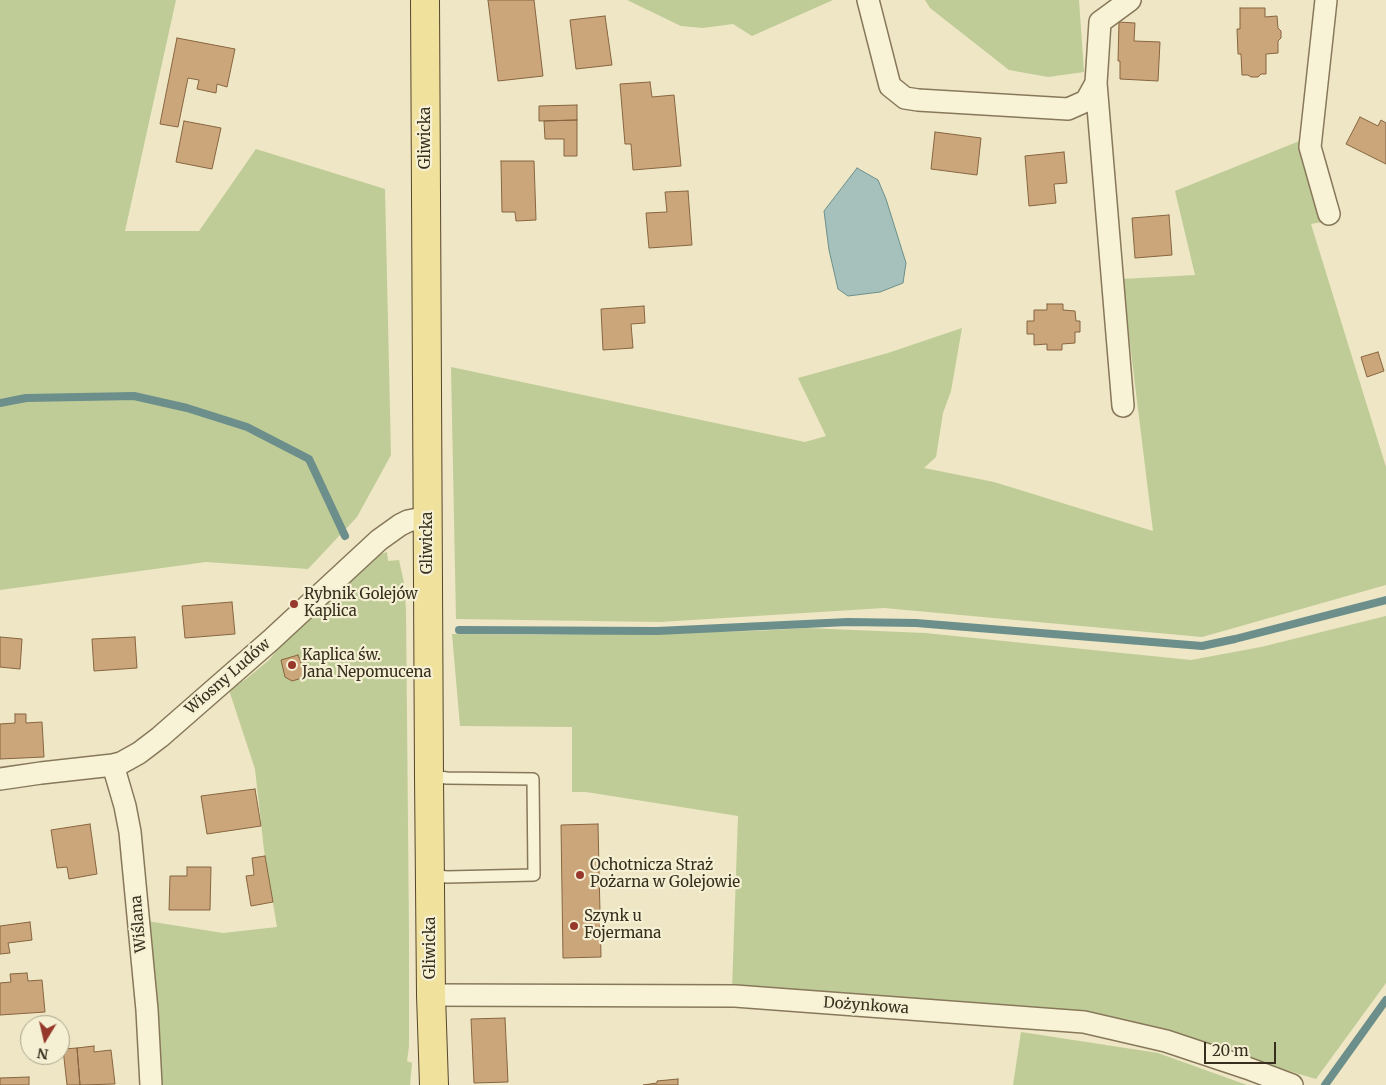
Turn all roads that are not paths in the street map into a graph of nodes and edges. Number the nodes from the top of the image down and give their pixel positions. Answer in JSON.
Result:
{"nodes":[{"id":1,"x":425,"y":0,"type":"edge"},
{"id":2,"x":868,"y":0,"type":"edge"},
{"id":3,"x":1130,"y":0,"type":"edge"},
{"id":4,"x":1326,"y":0,"type":"edge"},
{"id":5,"x":1096,"y":83,"type":"junction"},
{"id":6,"x":1329,"y":214,"type":"dead end"},
{"id":7,"x":1123,"y":406,"type":"dead end"},
{"id":8,"x":428,"y":517,"type":"junction"},
{"id":9,"x":113,"y":765,"type":"junction"},
{"id":10,"x":429,"y":776,"type":"junction"},
{"id":11,"x":0,"y":779,"type":"edge"},
{"id":12,"x":430,"y":875,"type":"junction"},
{"id":13,"x":431,"y":995,"type":"junction"},
{"id":14,"x":151,"y":1085,"type":"edge"},
{"id":15,"x":434,"y":1085,"type":"edge"},
{"id":16,"x":1291,"y":1085,"type":"edge"}],
"edges":[{"from":1,"to":8,"type":"main road","name":"Gliwicka"},
{"from":2,"to":5,"type":"street"},
{"from":3,"to":5,"type":"street"},
{"from":4,"to":6,"type":"street"},
{"from":5,"to":7,"type":"street"},
{"from":8,"to":9,"type":"street","name":"Wiosny Ludów"},
{"from":8,"to":10,"type":"main road","name":"Gliwicka"},
{"from":9,"to":11,"type":"street","name":"Wiosny Ludów"},
{"from":9,"to":14,"type":"street","name":"Wiślana"},
{"from":10,"to":12,"type":"main road","name":"Gliwicka"},
{"from":10,"to":12,"type":"lane"},
{"from":12,"to":13,"type":"main road","name":"Gliwicka"},
{"from":13,"to":15,"type":"main road","name":"Gliwicka"},
{"from":13,"to":16,"type":"street","name":"Dożynkowa"}]}
